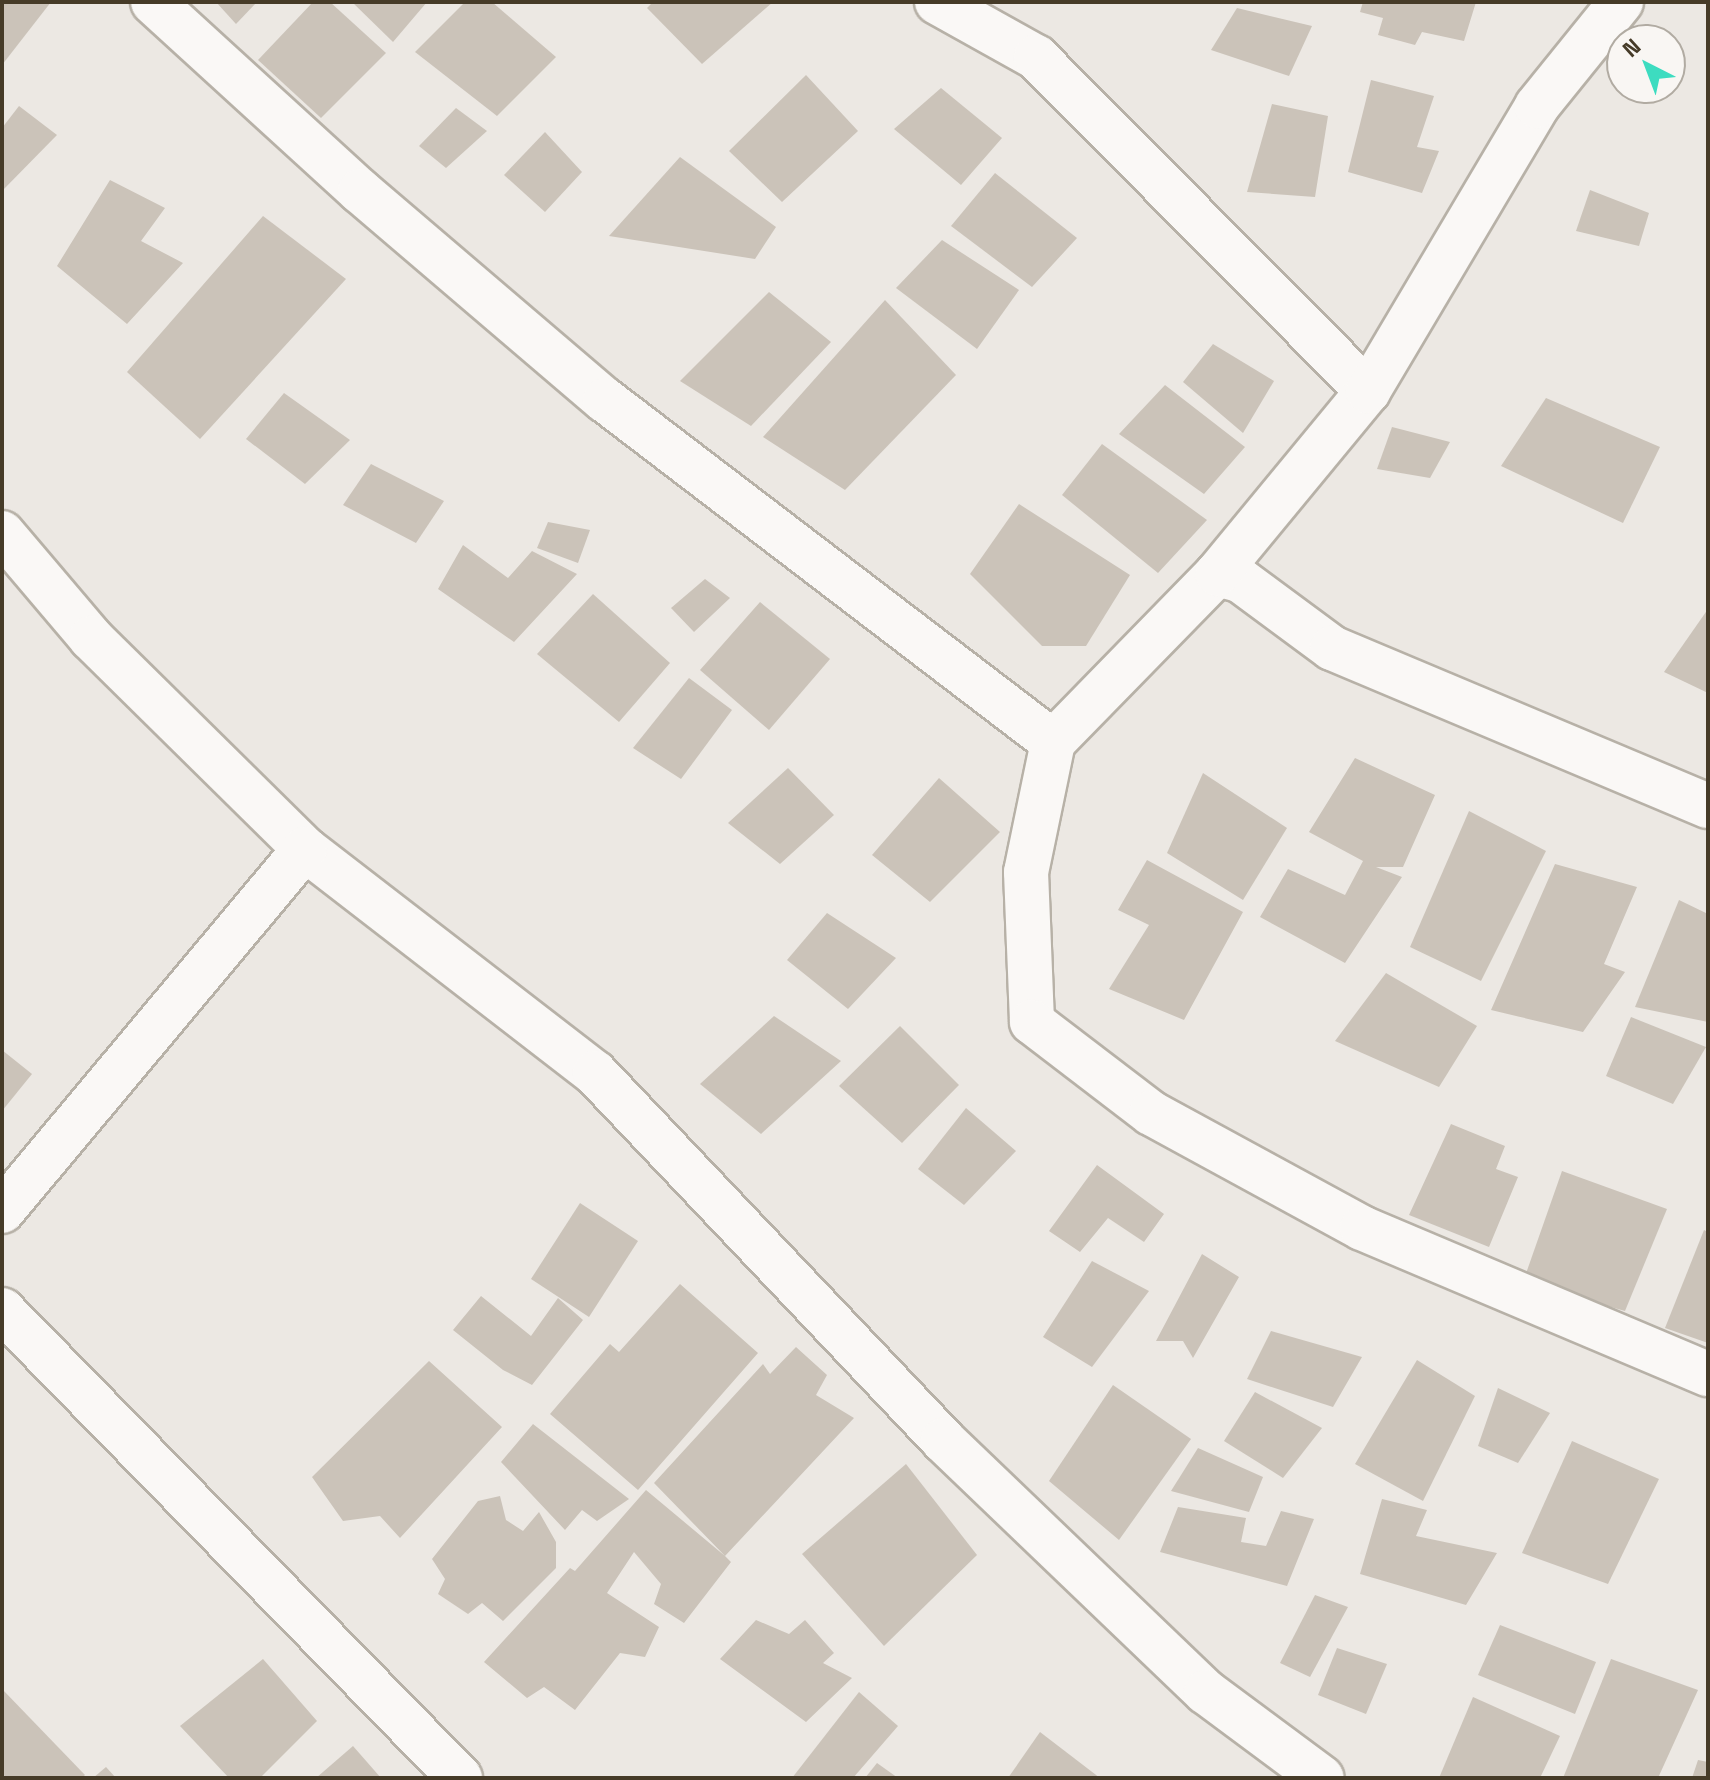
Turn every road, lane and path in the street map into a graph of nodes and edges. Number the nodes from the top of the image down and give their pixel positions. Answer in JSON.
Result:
{"nodes":[{"id":1,"x":153,"y":2,"type":"edge"},
{"id":2,"x":937,"y":2,"type":"edge"},
{"id":3,"x":1621,"y":2,"type":"edge"},
{"id":4,"x":1368,"y":391,"type":"junction"},
{"id":5,"x":2,"y":533,"type":"edge"},
{"id":6,"x":1217,"y":574,"type":"junction"},
{"id":7,"x":1053,"y":742,"type":"junction"},
{"id":8,"x":1708,"y":806,"type":"edge"},
{"id":9,"x":305,"y":849,"type":"junction"},
{"id":10,"x":2,"y":1211,"type":"edge"},
{"id":11,"x":2,"y":1310,"type":"edge"},
{"id":12,"x":1708,"y":1374,"type":"edge"},
{"id":13,"x":460,"y":1778,"type":"edge"},
{"id":14,"x":1322,"y":1778,"type":"edge"}],
"edges":[{"from":1,"to":7,"type":"street"},
{"from":2,"to":4,"type":"street"},
{"from":3,"to":4,"type":"street"},
{"from":4,"to":6,"type":"street"},
{"from":5,"to":9,"type":"street"},
{"from":6,"to":7,"type":"street"},
{"from":6,"to":8,"type":"street"},
{"from":7,"to":12,"type":"street"},
{"from":9,"to":10,"type":"street"},
{"from":9,"to":14,"type":"street"},
{"from":11,"to":13,"type":"street"}]}
